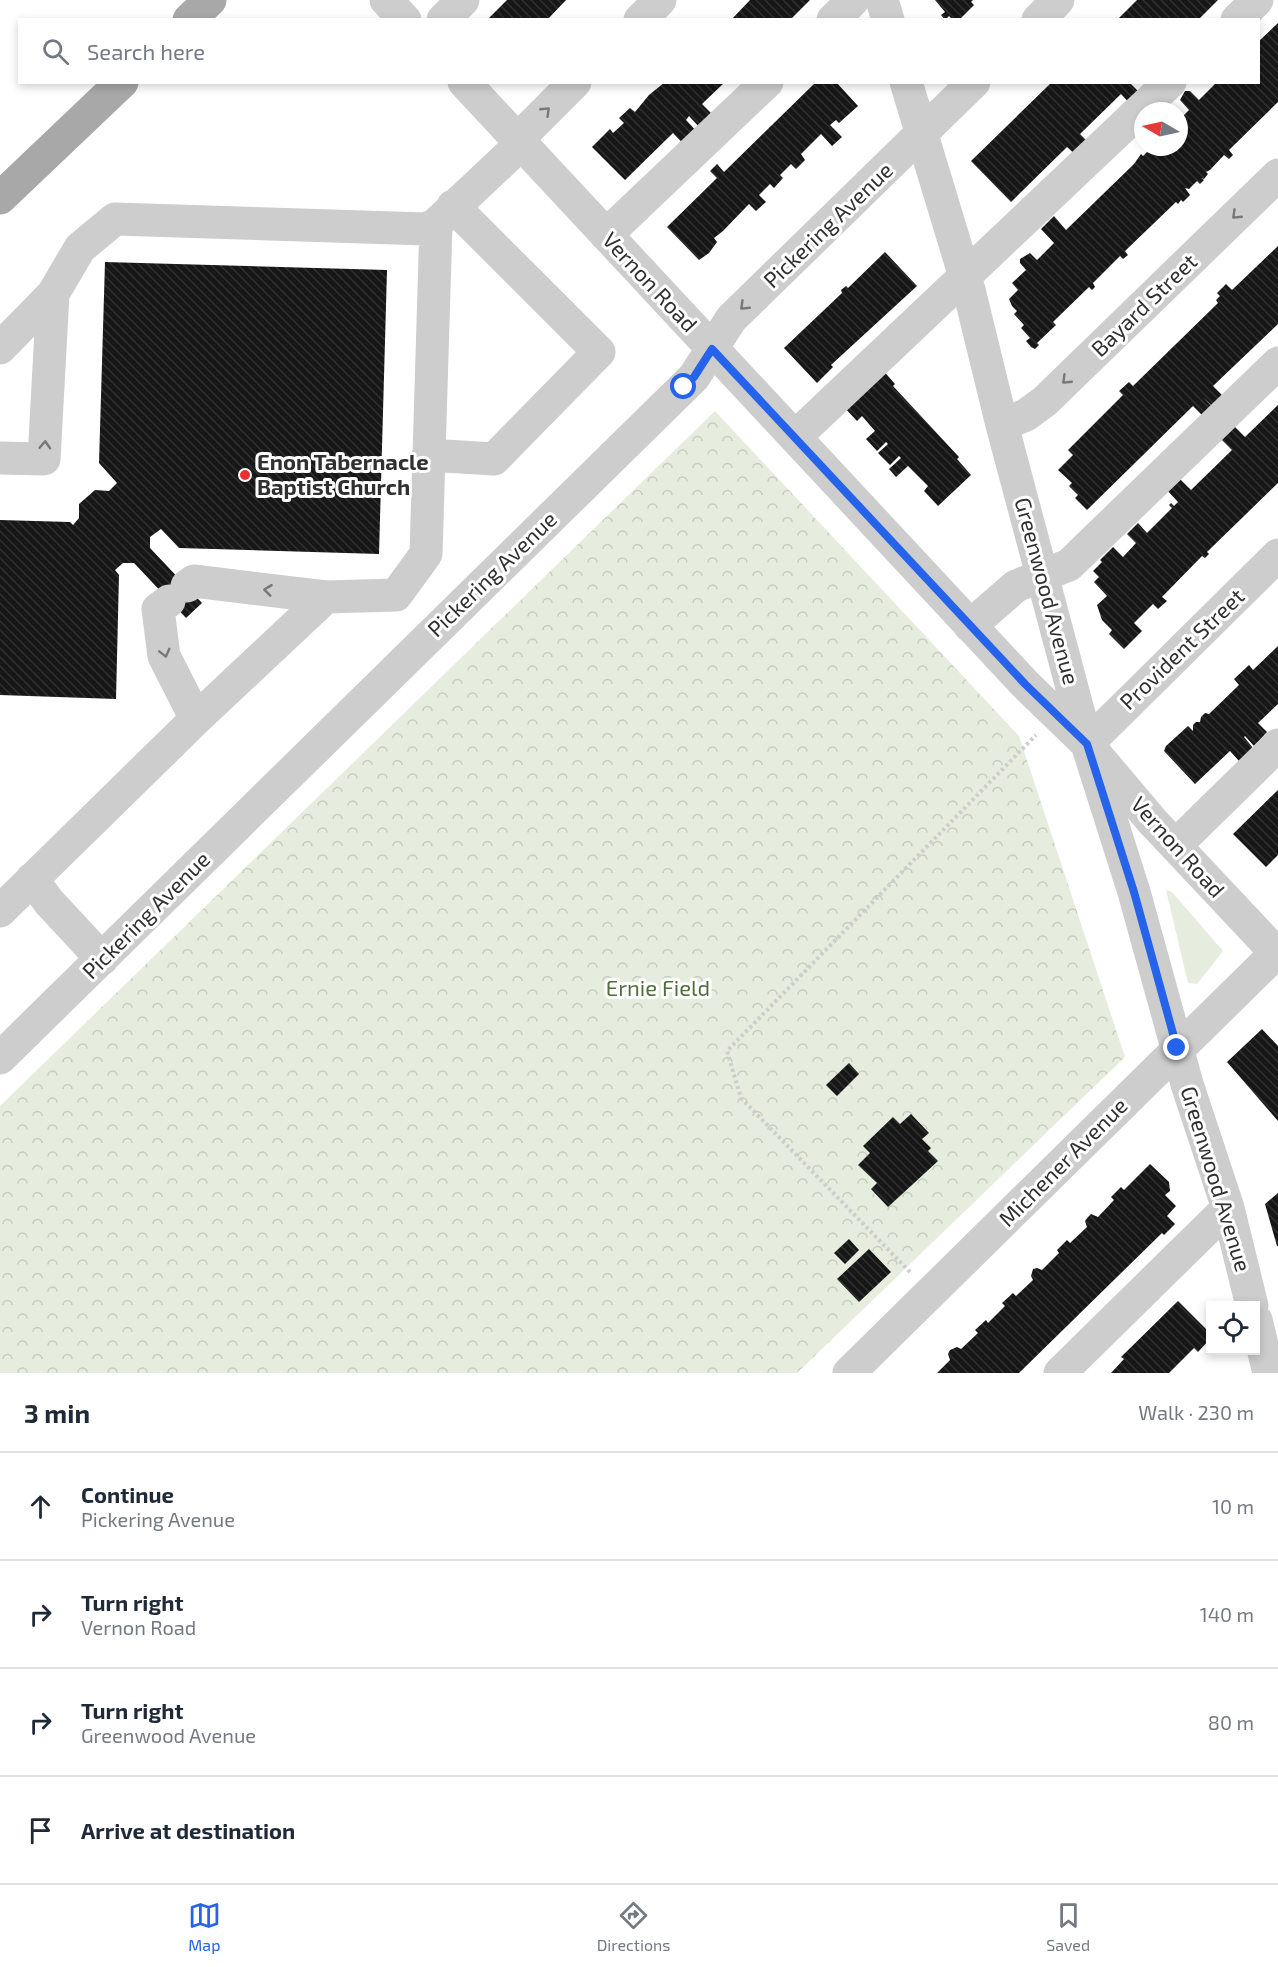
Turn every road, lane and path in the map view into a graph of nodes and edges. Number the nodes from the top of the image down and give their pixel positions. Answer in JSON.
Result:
{"nodes":[{"id":1,"x":210,"y":0,"type":"edge"},
{"id":2,"x":386,"y":0,"type":"edge"},
{"id":3,"x":463,"y":0,"type":"edge"},
{"id":4,"x":660,"y":0,"type":"edge"},
{"id":5,"x":853,"y":0,"type":"edge"},
{"id":6,"x":882,"y":0,"type":"edge"},
{"id":7,"x":1058,"y":0,"type":"edge"},
{"id":8,"x":1257,"y":0,"type":"edge"},
{"id":9,"x":191,"y":18,"type":"edge"},
{"id":10,"x":403,"y":18,"type":"edge"},
{"id":11,"x":445,"y":18,"type":"edge"},
{"id":12,"x":642,"y":18,"type":"edge"},
{"id":13,"x":835,"y":18,"type":"edge"},
{"id":14,"x":887,"y":18,"type":"edge"},
{"id":15,"x":1040,"y":18,"type":"edge"},
{"id":16,"x":1239,"y":18,"type":"edge"},
{"id":17,"x":120,"y":84,"type":"edge"},
{"id":18,"x":466,"y":84,"type":"edge"},
{"id":19,"x":573,"y":84,"type":"edge"},
{"id":20,"x":765,"y":84,"type":"edge"},
{"id":21,"x":907,"y":84,"type":"edge"},
{"id":22,"x":972,"y":84,"type":"edge"},
{"id":23,"x":1168,"y":84,"type":"edge"},
{"id":24,"x":921,"y":134,"type":"junction"},
{"id":25,"x":519,"y":142,"type":"junction"},
{"id":26,"x":1278,"y":175,"type":"edge"},
{"id":27,"x":0,"y":198,"type":"edge"},
{"id":28,"x":444,"y":215,"type":"junction"},
{"id":29,"x":606,"y":235,"type":"junction"},
{"id":30,"x":965,"y":276,"type":"junction"},
{"id":31,"x":53,"y":294,"type":"junction"},
{"id":32,"x":0,"y":348,"type":"edge"},
{"id":33,"x":712,"y":349,"type":"junction"},
{"id":34,"x":1278,"y":363,"type":"edge"},
{"id":35,"x":1002,"y":425,"type":"junction"},
{"id":36,"x":795,"y":437,"type":"junction"},
{"id":37,"x":428,"y":455,"type":"junction"},
{"id":38,"x":0,"y":458,"type":"edge"},
{"id":39,"x":1278,"y":555,"type":"edge"},
{"id":40,"x":1043,"y":575,"type":"junction"},
{"id":41,"x":326,"y":597,"type":"junction"},
{"id":42,"x":970,"y":626,"type":"junction"},
{"id":43,"x":1056,"y":714,"type":"junction"},
{"id":44,"x":196,"y":719,"type":"junction"},
{"id":45,"x":1087,"y":744,"type":"junction"},
{"id":46,"x":1278,"y":745,"type":"edge"},
{"id":47,"x":1176,"y":845,"type":"junction"},
{"id":48,"x":32,"y":879,"type":"junction"},
{"id":49,"x":0,"y":911,"type":"edge"},
{"id":50,"x":1277,"y":953,"type":"edge"},
{"id":51,"x":102,"y":958,"type":"junction"},
{"id":52,"x":1177,"y":1048,"type":"junction"},
{"id":53,"x":0,"y":1058,"type":"edge"},
{"id":54,"x":1228,"y":1208,"type":"junction"},
{"id":55,"x":931,"y":1294,"type":"junction"},
{"id":56,"x":1251,"y":1301,"type":"edge"},
{"id":57,"x":1260,"y":1332,"type":"edge"},
{"id":58,"x":1270,"y":1361,"type":"edge"},
{"id":59,"x":849,"y":1373,"type":"edge"},
{"id":60,"x":1060,"y":1373,"type":"edge"}],
"edges":[{"from":1,"to":9,"type":"main road"},
{"from":2,"to":10,"type":"street"},
{"from":3,"to":11,"type":"street"},
{"from":4,"to":12,"type":"street"},
{"from":5,"to":13,"type":"street"},
{"from":6,"to":14,"type":"street"},
{"from":7,"to":15,"type":"street"},
{"from":8,"to":16,"type":"street"},
{"from":17,"to":27,"type":"main road"},
{"from":18,"to":25,"type":"street","name":"Vernon Road"},
{"from":25,"to":19,"type":"street","one_way":true},
{"from":20,"to":29,"type":"street"},
{"from":21,"to":24,"type":"street","name":"Greenwood Avenue"},
{"from":22,"to":24,"type":"street","name":"Pickering Avenue"},
{"from":23,"to":30,"type":"street"},
{"from":24,"to":30,"type":"street","name":"Greenwood Avenue"},
{"from":24,"to":33,"type":"street","name":"Pickering Avenue","one_way":true},
{"from":25,"to":28,"type":"street"},
{"from":25,"to":29,"type":"street","name":"Vernon Road"},
{"from":26,"to":35,"type":"street","name":"Bayard Street","one_way":true},
{"from":28,"to":31,"type":"street"},
{"from":28,"to":37,"type":"street"},
{"from":28,"to":37,"type":"street"},
{"from":29,"to":33,"type":"street","name":"Vernon Road"},
{"from":30,"to":35,"type":"street","name":"Greenwood Avenue"},
{"from":30,"to":36,"type":"street"},
{"from":31,"to":32,"type":"street"},
{"from":38,"to":31,"type":"street","one_way":true},
{"from":33,"to":36,"type":"street","name":"Vernon Road"},
{"from":33,"to":51,"type":"street","name":"Pickering Avenue"},
{"from":34,"to":40,"type":"street"},
{"from":35,"to":40,"type":"street","name":"Greenwood Avenue"},
{"from":36,"to":42,"type":"street","name":"Vernon Road"},
{"from":37,"to":41,"type":"street"},
{"from":39,"to":45,"type":"street","name":"Provident Street"},
{"from":40,"to":42,"type":"street"},
{"from":40,"to":45,"type":"street","name":"Greenwood Avenue"},
{"from":41,"to":44,"type":"street"},
{"from":41,"to":44,"type":"street","one_way":true},
{"from":42,"to":43,"type":"street","name":"Vernon Road"},
{"from":43,"to":45,"type":"street","name":"Vernon Road"},
{"from":43,"to":55,"type":"path"},
{"from":44,"to":48,"type":"street"},
{"from":45,"to":47,"type":"street","name":"Vernon Road"},
{"from":45,"to":52,"type":"street","name":"Greenwood Avenue"},
{"from":46,"to":47,"type":"street"},
{"from":47,"to":50,"type":"street","name":"Vernon Road"},
{"from":48,"to":49,"type":"street"},
{"from":48,"to":51,"type":"street"},
{"from":50,"to":52,"type":"street","name":"Michener Avenue"},
{"from":51,"to":53,"type":"street","name":"Pickering Avenue"},
{"from":52,"to":54,"type":"street","name":"Greenwood Avenue"},
{"from":52,"to":55,"type":"street","name":"Michener Avenue"},
{"from":54,"to":56,"type":"street","name":"Greenwood Avenue"},
{"from":54,"to":60,"type":"street"},
{"from":55,"to":59,"type":"street","name":"Michener Avenue"},
{"from":57,"to":58,"type":"street"}]}
